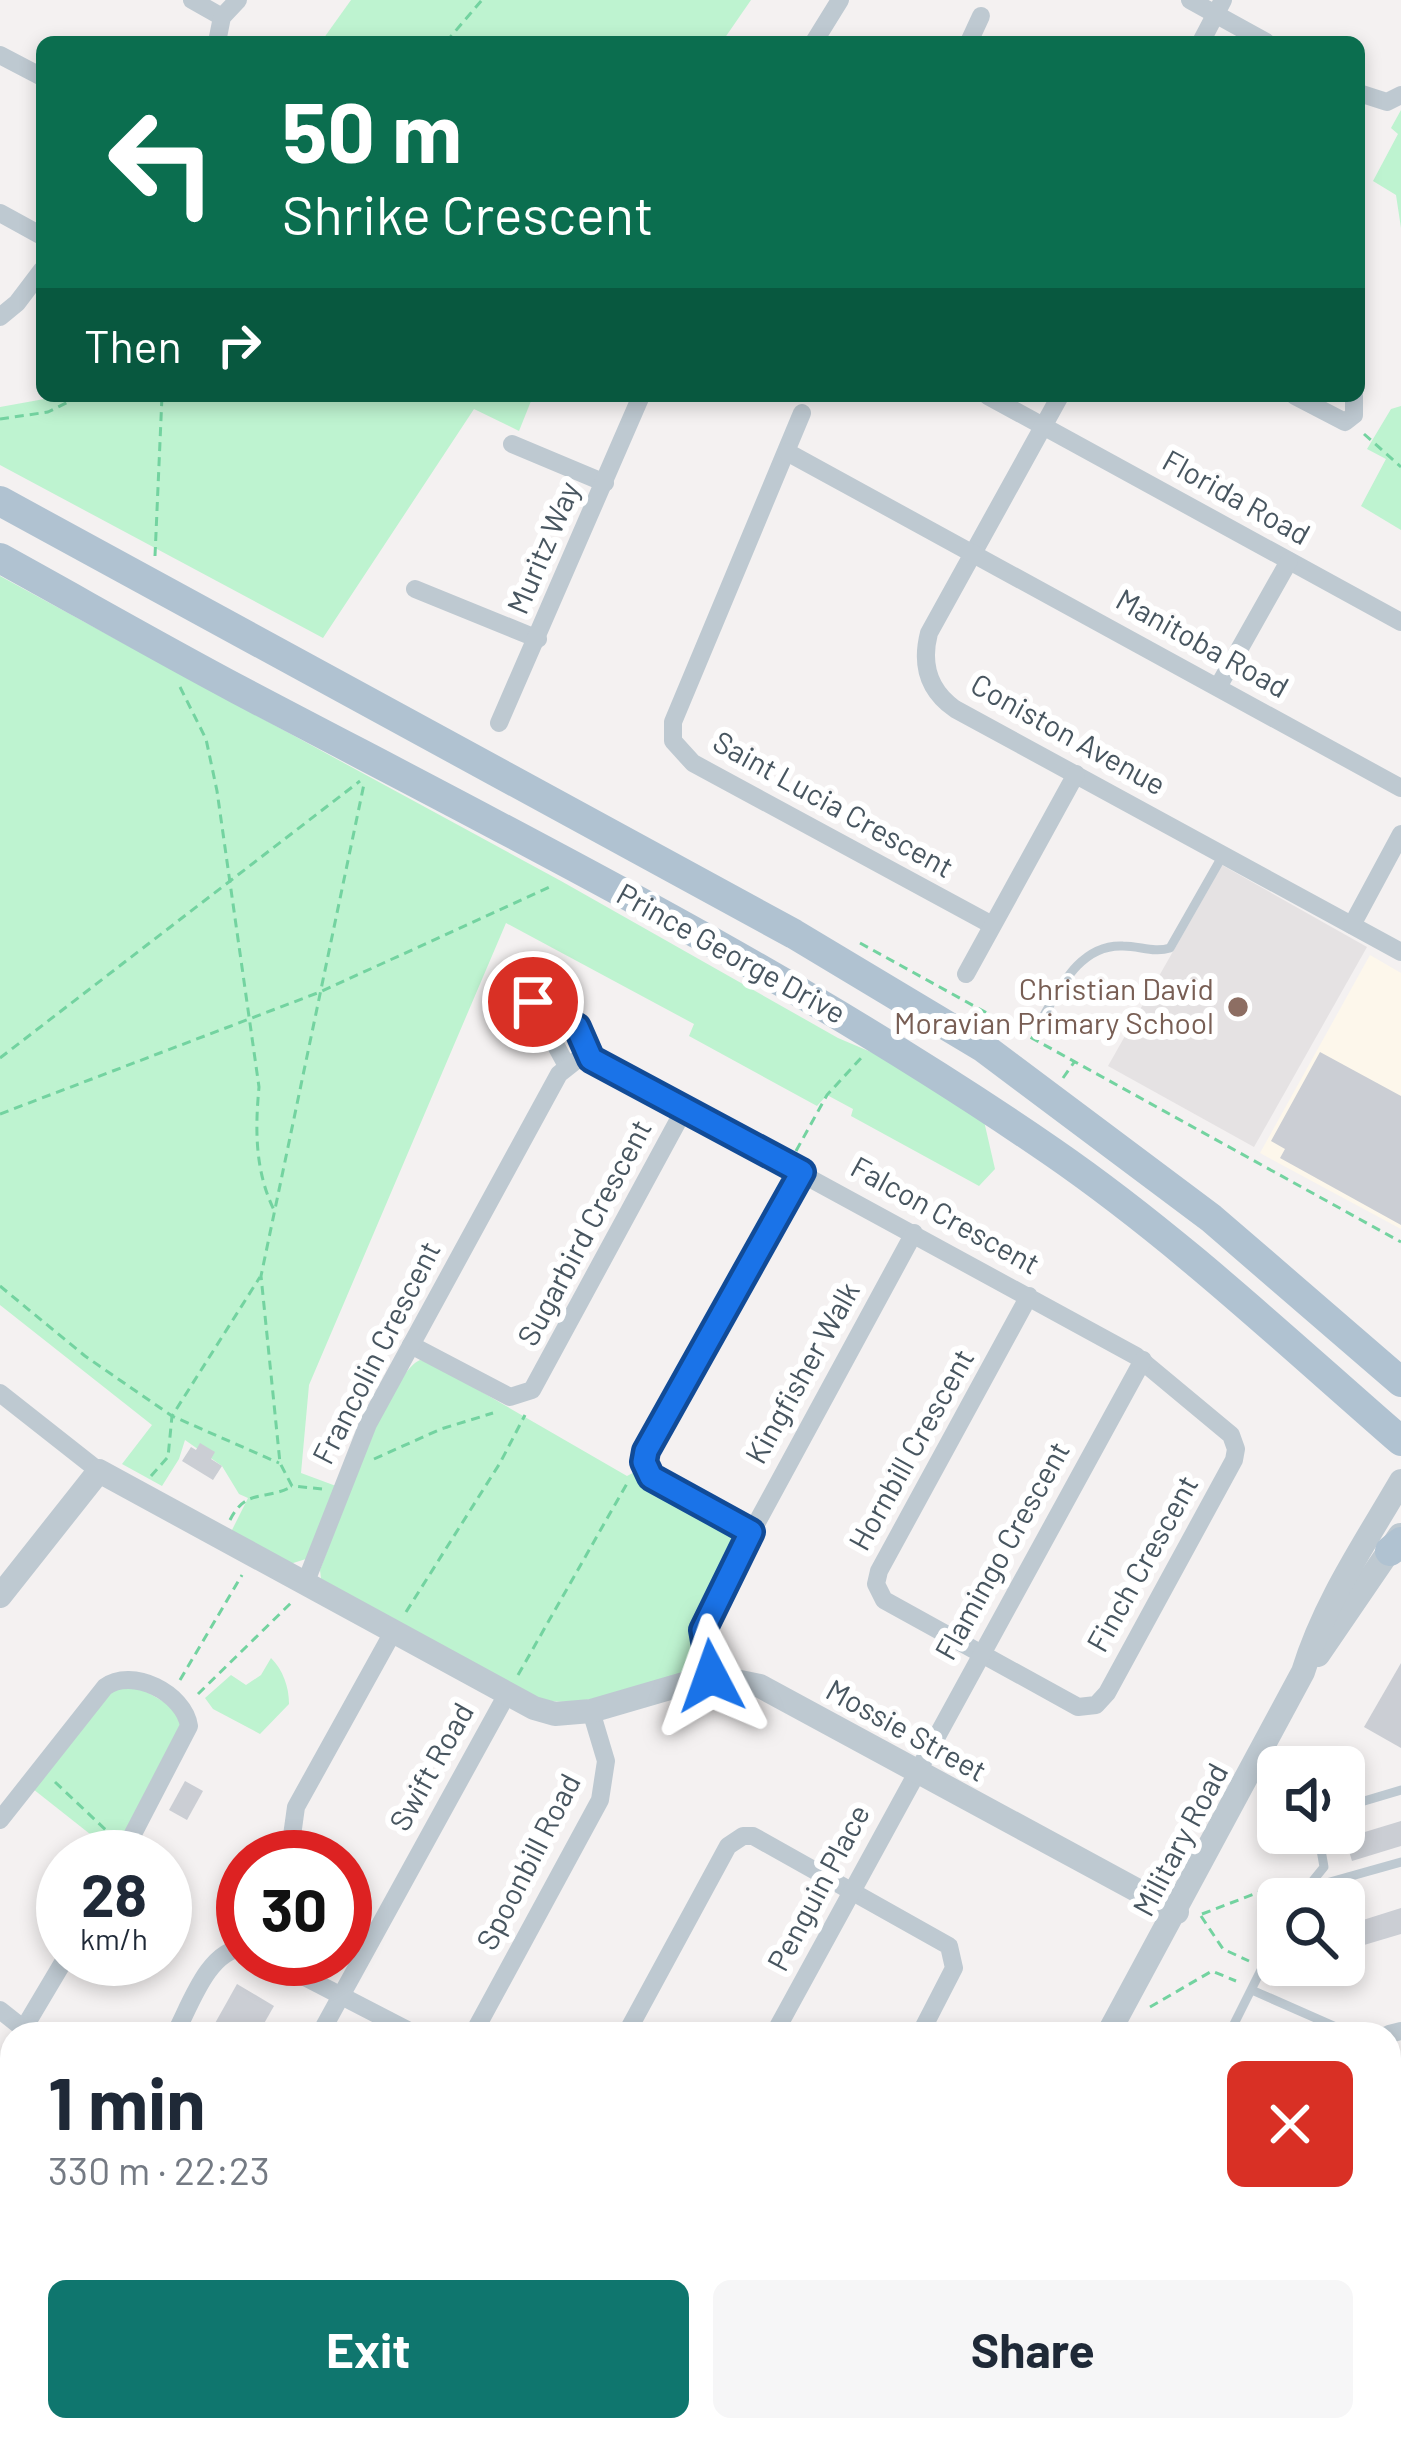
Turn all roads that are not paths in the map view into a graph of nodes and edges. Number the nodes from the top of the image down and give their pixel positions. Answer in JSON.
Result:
{"nodes":[{"id":1,"x":192,"y":0,"type":"edge"},
{"id":2,"x":238,"y":0,"type":"edge"},
{"id":3,"x":840,"y":0,"type":"edge"},
{"id":4,"x":1190,"y":0,"type":"edge"},
{"id":5,"x":1220,"y":7,"type":"edge"},
{"id":6,"x":981,"y":16,"type":"dead end"},
{"id":7,"x":222,"y":17,"type":"junction"},
{"id":8,"x":218,"y":36,"type":"edge"},
{"id":9,"x":818,"y":36,"type":"edge"},
{"id":10,"x":972,"y":36,"type":"edge"},
{"id":11,"x":1204,"y":36,"type":"edge"},
{"id":12,"x":1258,"y":36,"type":"edge"},
{"id":13,"x":0,"y":55,"type":"edge"},
{"id":14,"x":36,"y":74,"type":"edge"},
{"id":15,"x":1365,"y":95,"type":"edge"},
{"id":16,"x":1401,"y":95,"type":"edge"},
{"id":17,"x":0,"y":213,"type":"edge"},
{"id":18,"x":36,"y":233,"type":"edge"},
{"id":19,"x":36,"y":278,"type":"edge"},
{"id":20,"x":0,"y":317,"type":"edge"},
{"id":21,"x":639,"y":402,"type":"edge"},
{"id":22,"x":999,"y":402,"type":"edge"},
{"id":23,"x":1057,"y":402,"type":"edge"},
{"id":24,"x":1305,"y":402,"type":"edge"},
{"id":25,"x":1354,"y":402,"type":"edge"},
{"id":26,"x":802,"y":413,"type":"dead end"},
{"id":27,"x":1043,"y":426,"type":"junction"},
{"id":28,"x":512,"y":444,"type":"dead end"},
{"id":29,"x":787,"y":452,"type":"junction"},
{"id":30,"x":605,"y":483,"type":"junction"},
{"id":31,"x":0,"y":501,"type":"edge"},
{"id":32,"x":974,"y":553,"type":"junction"},
{"id":33,"x":0,"y":558,"type":"edge"},
{"id":34,"x":1289,"y":561,"type":"junction"},
{"id":35,"x":416,"y":590,"type":"dead end"},
{"id":36,"x":1401,"y":622,"type":"edge"},
{"id":37,"x":538,"y":639,"type":"junction"},
{"id":38,"x":1217,"y":687,"type":"junction"},
{"id":39,"x":499,"y":723,"type":"dead end"},
{"id":40,"x":1076,"y":774,"type":"junction"},
{"id":41,"x":1401,"y":788,"type":"edge"},
{"id":42,"x":1401,"y":834,"type":"edge"},
{"id":43,"x":1222,"y":854,"type":"junction"},
{"id":44,"x":992,"y":925,"type":"junction"},
{"id":45,"x":1352,"y":925,"type":"junction"},
{"id":46,"x":1397,"y":957,"type":"edge"},
{"id":47,"x":966,"y":974,"type":"dead end"},
{"id":48,"x":1042,"y":1017,"type":"dead end"},
{"id":49,"x":591,"y":1059,"type":"junction"},
{"id":50,"x":567,"y":1066,"type":"junction"},
{"id":51,"x":685,"y":1108,"type":"junction"},
{"id":52,"x":796,"y":1168,"type":"junction"},
{"id":53,"x":914,"y":1233,"type":"junction"},
{"id":54,"x":1300,"y":1293,"type":"junction"},
{"id":55,"x":1029,"y":1297,"type":"junction"},
{"id":56,"x":411,"y":1345,"type":"junction"},
{"id":57,"x":1401,"y":1356,"type":"edge"},
{"id":58,"x":1143,"y":1360,"type":"junction"},
{"id":59,"x":1401,"y":1382,"type":"edge"},
{"id":60,"x":0,"y":1393,"type":"edge"},
{"id":61,"x":1401,"y":1441,"type":"edge"},
{"id":62,"x":99,"y":1471,"type":"junction"},
{"id":63,"x":1401,"y":1481,"type":"edge"},
{"id":64,"x":751,"y":1532,"type":"junction"},
{"id":65,"x":1398,"y":1542,"type":"edge"},
{"id":66,"x":305,"y":1584,"type":"junction"},
{"id":67,"x":0,"y":1596,"type":"edge"},
{"id":68,"x":394,"y":1632,"type":"junction"},
{"id":69,"x":980,"y":1654,"type":"junction"},
{"id":70,"x":1303,"y":1672,"type":"junction"},
{"id":71,"x":711,"y":1676,"type":"junction"},
{"id":72,"x":507,"y":1694,"type":"junction"},
{"id":73,"x":591,"y":1711,"type":"junction"},
{"id":74,"x":916,"y":1770,"type":"junction"},
{"id":75,"x":1401,"y":1790,"type":"edge"},
{"id":76,"x":1365,"y":1801,"type":"edge"},
{"id":77,"x":0,"y":1820,"type":"edge"},
{"id":78,"x":136,"y":1830,"type":"edge"},
{"id":79,"x":293,"y":1830,"type":"edge"},
{"id":80,"x":1401,"y":1862,"type":"edge"},
{"id":81,"x":1351,"y":1878,"type":"edge"},
{"id":82,"x":852,"y":1889,"type":"junction"},
{"id":83,"x":1190,"y":1911,"type":"junction"},
{"id":84,"x":216,"y":1961,"type":"edge"},
{"id":85,"x":1257,"y":1983,"type":"edge"},
{"id":86,"x":51,"y":1986,"type":"edge"},
{"id":87,"x":324,"y":1986,"type":"edge"},
{"id":88,"x":1254,"y":1990,"type":"junction"},
{"id":89,"x":342,"y":1996,"type":"junction"},
{"id":90,"x":32,"y":2022,"type":"edge"},
{"id":91,"x":182,"y":2022,"type":"edge"},
{"id":92,"x":327,"y":2022,"type":"edge"},
{"id":93,"x":393,"y":2022,"type":"edge"},
{"id":94,"x":479,"y":2022,"type":"edge"},
{"id":95,"x":633,"y":2022,"type":"edge"},
{"id":96,"x":780,"y":2022,"type":"edge"},
{"id":97,"x":926,"y":2022,"type":"edge"},
{"id":98,"x":1116,"y":2022,"type":"edge"},
{"id":99,"x":1236,"y":2022,"type":"edge"},
{"id":100,"x":1325,"y":2022,"type":"edge"}],
"edges":[{"from":1,"to":7,"type":"street"},
{"from":2,"to":7,"type":"street"},
{"from":3,"to":9,"type":"street"},
{"from":4,"to":5,"type":"street"},
{"from":5,"to":11,"type":"street"},
{"from":5,"to":12,"type":"street"},
{"from":6,"to":10,"type":"street"},
{"from":7,"to":8,"type":"street"},
{"from":13,"to":14,"type":"street"},
{"from":15,"to":16,"type":"street"},
{"from":17,"to":18,"type":"street"},
{"from":19,"to":20,"type":"street"},
{"from":21,"to":30,"type":"street","name":"Muritz Way"},
{"from":22,"to":27,"type":"street","name":"Florida Road"},
{"from":23,"to":27,"type":"street","name":"Coniston Avenue"},
{"from":24,"to":25,"type":"street"},
{"from":26,"to":29,"type":"street","name":"Saint Lucia Crescent"},
{"from":27,"to":32,"type":"street","name":"Coniston Avenue"},
{"from":27,"to":34,"type":"street","name":"Florida Road"},
{"from":28,"to":30,"type":"street"},
{"from":29,"to":32,"type":"street"},
{"from":29,"to":44,"type":"street","name":"Saint Lucia Crescent"},
{"from":30,"to":37,"type":"street","name":"Muritz Way"},
{"from":31,"to":54,"type":"main road","name":"Prince George Drive"},
{"from":32,"to":38,"type":"street","name":"Manitoba Road"},
{"from":32,"to":40,"type":"street","name":"Coniston Avenue"},
{"from":33,"to":61,"type":"main road","name":"Prince George Drive"},
{"from":34,"to":36,"type":"street","name":"Florida Road"},
{"from":34,"to":38,"type":"street"},
{"from":35,"to":37,"type":"street"},
{"from":37,"to":39,"type":"street","name":"Muritz Way"},
{"from":38,"to":41,"type":"street","name":"Manitoba Road"},
{"from":40,"to":43,"type":"street","name":"Coniston Avenue"},
{"from":40,"to":44,"type":"street"},
{"from":42,"to":45,"type":"street"},
{"from":43,"to":45,"type":"street","name":"Coniston Avenue"},
{"from":43,"to":48,"type":"lane"},
{"from":44,"to":47,"type":"street"},
{"from":45,"to":46,"type":"street","name":"Coniston Avenue"},
{"from":49,"to":50,"type":"street"},
{"from":49,"to":50,"type":"street","name":"Falcon Crescent"},
{"from":49,"to":51,"type":"street","name":"Falcon Crescent"},
{"from":50,"to":56,"type":"street","name":"Francolin Crescent"},
{"from":51,"to":52,"type":"street","name":"Falcon Crescent"},
{"from":51,"to":56,"type":"street","name":"Sugarbird Crescent"},
{"from":52,"to":53,"type":"street","name":"Falcon Crescent"},
{"from":52,"to":64,"type":"street"},
{"from":53,"to":55,"type":"street","name":"Falcon Crescent"},
{"from":53,"to":64,"type":"street","name":"Kingfisher Walk"},
{"from":54,"to":57,"type":"main road"},
{"from":54,"to":59,"type":"main road","name":"Prince George Drive"},
{"from":55,"to":58,"type":"street","name":"Falcon Crescent"},
{"from":55,"to":69,"type":"street","name":"Hornbill Crescent"},
{"from":56,"to":66,"type":"street","name":"Francolin Crescent"},
{"from":58,"to":69,"type":"street","name":"Flamingo Crescent"},
{"from":58,"to":69,"type":"street","name":"Finch Crescent"},
{"from":60,"to":62,"type":"street"},
{"from":62,"to":66,"type":"street"},
{"from":62,"to":67,"type":"street"},
{"from":63,"to":70,"type":"street","name":"Military Road"},
{"from":64,"to":71,"type":"street","name":"Kingfisher Walk"},
{"from":65,"to":70,"type":"street","name":"Military Road"},
{"from":66,"to":68,"type":"street"},
{"from":68,"to":72,"type":"street"},
{"from":68,"to":79,"type":"street"},
{"from":69,"to":74,"type":"street","name":"Flamingo Crescent"},
{"from":70,"to":83,"type":"street","name":"Military Road"},
{"from":71,"to":73,"type":"street"},
{"from":71,"to":74,"type":"street","name":"Mossie Street"},
{"from":72,"to":73,"type":"street"},
{"from":72,"to":89,"type":"street","name":"Swift Road"},
{"from":73,"to":94,"type":"street","name":"Spoonbill Road"},
{"from":74,"to":82,"type":"street","name":"Penguin Place"},
{"from":74,"to":83,"type":"street","name":"Mossie Street"},
{"from":75,"to":76,"type":"lane"},
{"from":77,"to":78,"type":"street"},
{"from":80,"to":81,"type":"lane"},
{"from":82,"to":95,"type":"street"},
{"from":82,"to":96,"type":"street","name":"Penguin Place"},
{"from":82,"to":97,"type":"street"},
{"from":83,"to":98,"type":"street","name":"Military Road"},
{"from":84,"to":91,"type":"street"},
{"from":85,"to":88,"type":"lane"},
{"from":86,"to":90,"type":"street"},
{"from":87,"to":89,"type":"street"},
{"from":88,"to":99,"type":"lane"},
{"from":88,"to":100,"type":"lane"},
{"from":89,"to":92,"type":"street","name":"Swift Road"},
{"from":89,"to":93,"type":"street"}]}
